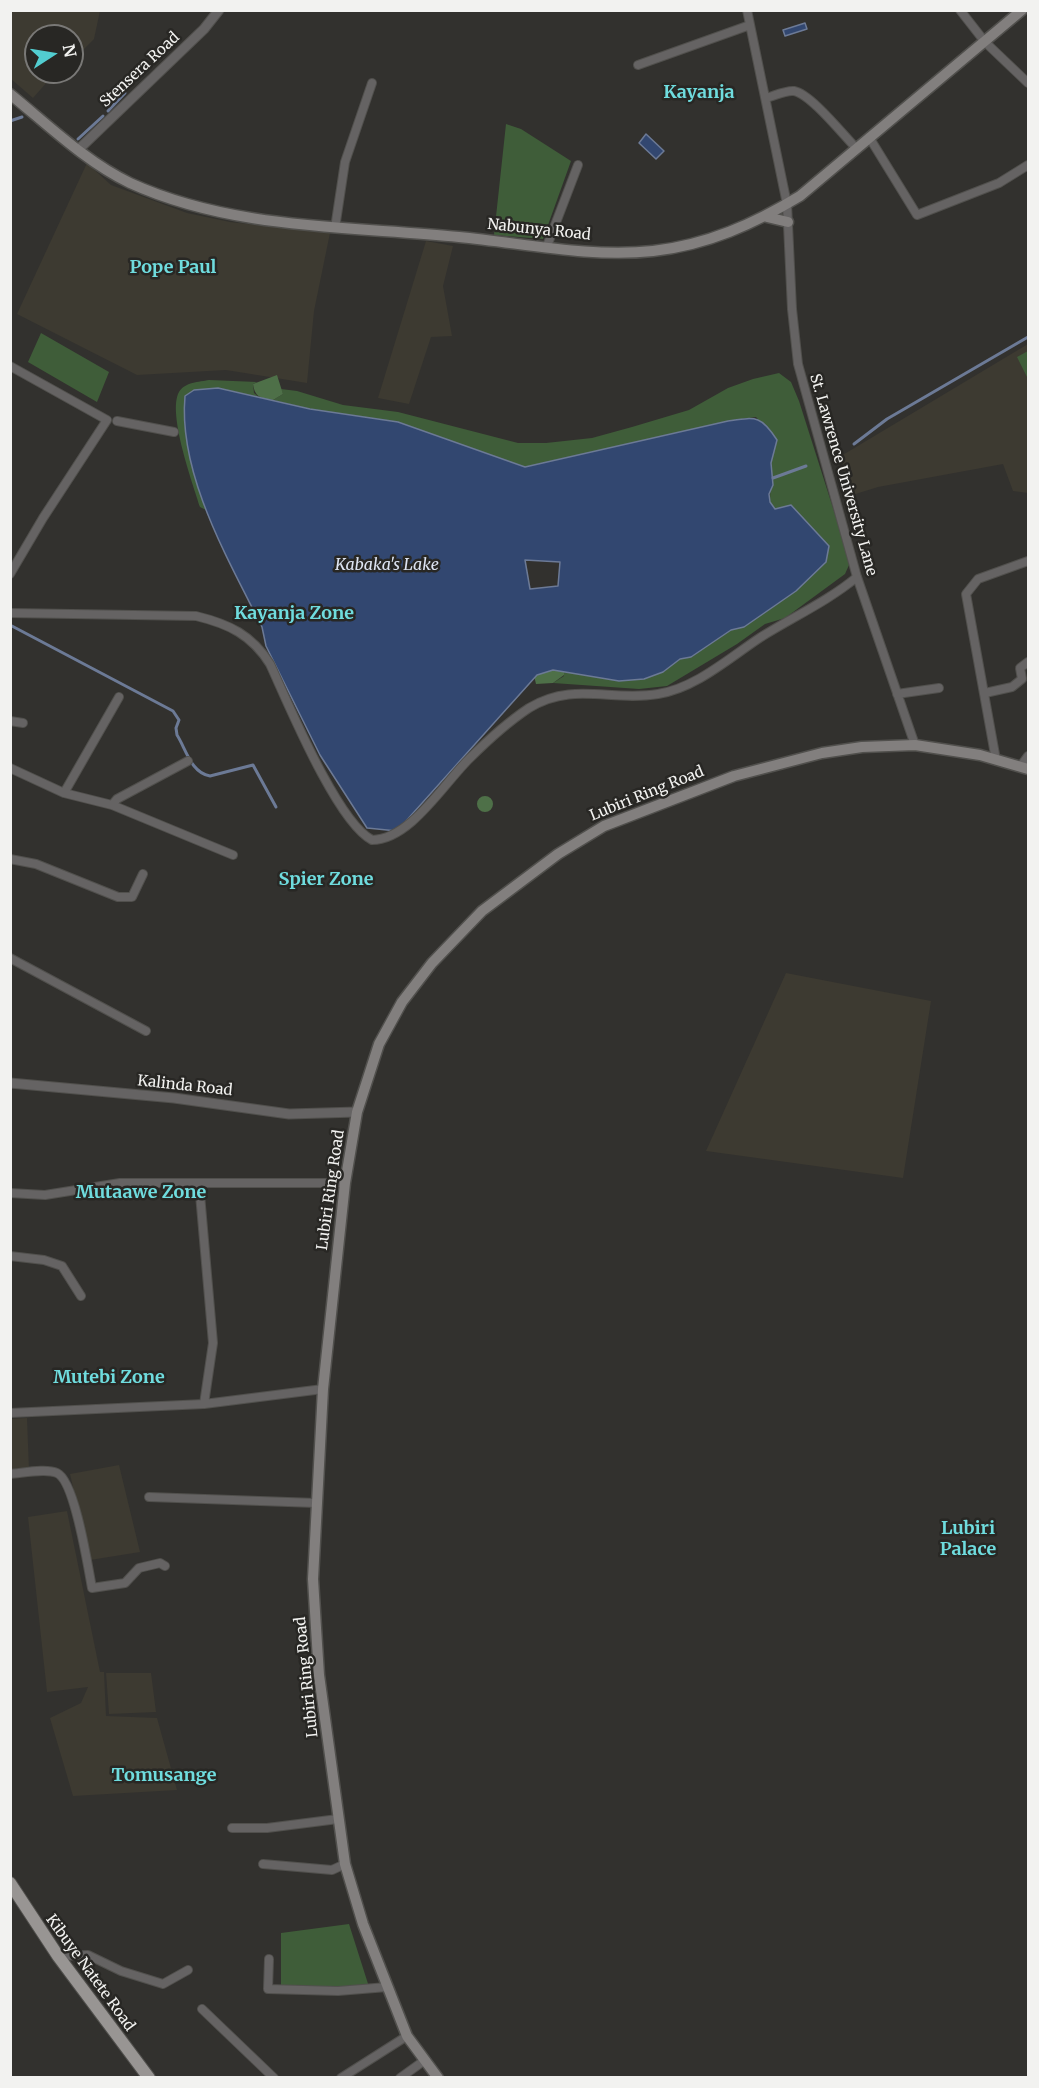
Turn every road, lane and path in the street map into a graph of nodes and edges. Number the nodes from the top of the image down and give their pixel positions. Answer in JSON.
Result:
{"nodes":[{"id":1,"x":219,"y":10,"type":"edge"},
{"id":2,"x":747,"y":10,"type":"edge"},
{"id":3,"x":960,"y":10,"type":"edge"},
{"id":4,"x":1022,"y":10,"type":"edge"},
{"id":5,"x":750,"y":25,"type":"junction"},
{"id":6,"x":985,"y":42,"type":"junction"},
{"id":7,"x":639,"y":65,"type":"dead end"},
{"id":8,"x":372,"y":83,"type":"dead end"},
{"id":9,"x":1029,"y":83,"type":"edge"},
{"id":10,"x":10,"y":94,"type":"edge"},
{"id":11,"x":766,"y":98,"type":"junction"},
{"id":12,"x":869,"y":137,"type":"junction"},
{"id":13,"x":80,"y":149,"type":"junction"},
{"id":14,"x":857,"y":149,"type":"junction"},
{"id":15,"x":578,"y":165,"type":"dead end"},
{"id":16,"x":1029,"y":165,"type":"edge"},
{"id":17,"x":787,"y":204,"type":"junction"},
{"id":18,"x":767,"y":217,"type":"junction"},
{"id":19,"x":788,"y":222,"type":"junction"},
{"id":20,"x":335,"y":228,"type":"junction"},
{"id":21,"x":547,"y":246,"type":"junction"},
{"id":22,"x":10,"y":366,"type":"edge"},
{"id":23,"x":117,"y":421,"type":"dead end"},
{"id":24,"x":174,"y":432,"type":"dead end"},
{"id":25,"x":1029,"y":561,"type":"edge"},
{"id":26,"x":10,"y":574,"type":"edge"},
{"id":27,"x":857,"y":576,"type":"junction"},
{"id":28,"x":10,"y":613,"type":"edge"},
{"id":29,"x":1029,"y":662,"type":"edge"},
{"id":30,"x":939,"y":688,"type":"dead end"},
{"id":31,"x":985,"y":693,"type":"junction"},
{"id":32,"x":897,"y":694,"type":"junction"},
{"id":33,"x":119,"y":697,"type":"dead end"},
{"id":34,"x":10,"y":721,"type":"edge"},
{"id":35,"x":23,"y":723,"type":"dead end"},
{"id":36,"x":915,"y":745,"type":"junction"},
{"id":37,"x":1029,"y":756,"type":"edge"},
{"id":38,"x":996,"y":760,"type":"junction"},
{"id":39,"x":188,"y":761,"type":"dead end"},
{"id":40,"x":10,"y":768,"type":"edge"},
{"id":41,"x":1024,"y":768,"type":"edge"},
{"id":42,"x":64,"y":793,"type":"junction"},
{"id":43,"x":112,"y":805,"type":"junction"},
{"id":44,"x":233,"y":855,"type":"dead end"},
{"id":45,"x":10,"y":859,"type":"edge"},
{"id":46,"x":143,"y":874,"type":"dead end"},
{"id":47,"x":10,"y":958,"type":"edge"},
{"id":48,"x":146,"y":1031,"type":"dead end"},
{"id":49,"x":10,"y":1083,"type":"edge"},
{"id":50,"x":357,"y":1112,"type":"junction"},
{"id":51,"x":199,"y":1183,"type":"junction"},
{"id":52,"x":345,"y":1183,"type":"junction"},
{"id":53,"x":10,"y":1193,"type":"edge"},
{"id":54,"x":10,"y":1256,"type":"edge"},
{"id":55,"x":81,"y":1296,"type":"dead end"},
{"id":56,"x":323,"y":1389,"type":"junction"},
{"id":57,"x":204,"y":1404,"type":"junction"},
{"id":58,"x":10,"y":1413,"type":"edge"},
{"id":59,"x":10,"y":1474,"type":"edge"},
{"id":60,"x":148,"y":1497,"type":"dead end"},
{"id":61,"x":316,"y":1503,"type":"junction"},
{"id":62,"x":165,"y":1566,"type":"dead end"},
{"id":63,"x":339,"y":1819,"type":"junction"},
{"id":64,"x":232,"y":1828,"type":"dead end"},
{"id":65,"x":263,"y":1864,"type":"dead end"},
{"id":66,"x":345,"y":1864,"type":"junction"},
{"id":67,"x":10,"y":1883,"type":"edge"},
{"id":68,"x":58,"y":1956,"type":"junction"},
{"id":69,"x":269,"y":1959,"type":"dead end"},
{"id":70,"x":188,"y":1970,"type":"dead end"},
{"id":71,"x":387,"y":1987,"type":"junction"},
{"id":72,"x":202,"y":2009,"type":"dead end"},
{"id":73,"x":407,"y":2036,"type":"junction"},
{"id":74,"x":425,"y":2060,"type":"junction"},
{"id":75,"x":149,"y":2078,"type":"edge"},
{"id":76,"x":274,"y":2078,"type":"edge"},
{"id":77,"x":341,"y":2078,"type":"edge"},
{"id":78,"x":400,"y":2078,"type":"edge"},
{"id":79,"x":438,"y":2078,"type":"edge"}],
"edges":[{"from":1,"to":13,"type":"street","name":"Stensera Road"},
{"from":2,"to":5,"type":"street","name":"St. Lawrence University Lane"},
{"from":3,"to":6,"type":"street"},
{"from":4,"to":6,"type":"main road","name":"Nabunya Road"},
{"from":5,"to":7,"type":"street"},
{"from":5,"to":11,"type":"street","name":"St. Lawrence University Lane"},
{"from":6,"to":9,"type":"street"},
{"from":6,"to":12,"type":"main road","name":"Nabunya Road"},
{"from":8,"to":20,"type":"street"},
{"from":10,"to":13,"type":"main road","name":"Nabunya Road"},
{"from":11,"to":14,"type":"street"},
{"from":11,"to":17,"type":"street","name":"St. Lawrence University Lane"},
{"from":12,"to":14,"type":"main road","name":"Nabunya Road"},
{"from":12,"to":16,"type":"street"},
{"from":13,"to":20,"type":"main road","name":"Nabunya Road"},
{"from":14,"to":17,"type":"main road","name":"Nabunya Road"},
{"from":15,"to":21,"type":"street"},
{"from":17,"to":18,"type":"main road","name":"Nabunya Road"},
{"from":17,"to":19,"type":"street","name":"St. Lawrence University Lane"},
{"from":18,"to":19,"type":"main road"},
{"from":18,"to":21,"type":"main road","name":"Nabunya Road"},
{"from":19,"to":27,"type":"street","name":"St. Lawrence University Lane"},
{"from":20,"to":21,"type":"main road","name":"Nabunya Road"},
{"from":22,"to":26,"type":"street"},
{"from":23,"to":24,"type":"street"},
{"from":25,"to":31,"type":"street"},
{"from":27,"to":28,"type":"street"},
{"from":27,"to":32,"type":"street","name":"St. Lawrence University Lane"},
{"from":29,"to":31,"type":"street"},
{"from":30,"to":32,"type":"street"},
{"from":31,"to":38,"type":"street"},
{"from":32,"to":36,"type":"street","name":"St. Lawrence University Lane"},
{"from":33,"to":42,"type":"street"},
{"from":34,"to":35,"type":"street"},
{"from":36,"to":38,"type":"main road","name":"Lubiri Ring Road"},
{"from":36,"to":50,"type":"main road","name":"Lubiri Ring Road"},
{"from":37,"to":41,"type":"street"},
{"from":38,"to":41,"type":"main road","name":"Lubiri Ring Road"},
{"from":39,"to":43,"type":"street"},
{"from":40,"to":42,"type":"street"},
{"from":42,"to":43,"type":"street"},
{"from":43,"to":44,"type":"street"},
{"from":45,"to":46,"type":"street"},
{"from":47,"to":48,"type":"street"},
{"from":49,"to":50,"type":"street","name":"Kalinda Road"},
{"from":50,"to":52,"type":"main road","name":"Lubiri Ring Road"},
{"from":51,"to":52,"type":"street"},
{"from":51,"to":53,"type":"street"},
{"from":51,"to":57,"type":"street"},
{"from":52,"to":56,"type":"main road","name":"Lubiri Ring Road"},
{"from":54,"to":55,"type":"street"},
{"from":56,"to":57,"type":"street"},
{"from":56,"to":61,"type":"main road","name":"Lubiri Ring Road"},
{"from":57,"to":58,"type":"street"},
{"from":59,"to":62,"type":"street"},
{"from":60,"to":61,"type":"street"},
{"from":61,"to":63,"type":"main road","name":"Lubiri Ring Road"},
{"from":63,"to":64,"type":"street"},
{"from":63,"to":66,"type":"main road","name":"Lubiri Ring Road"},
{"from":65,"to":66,"type":"street"},
{"from":66,"to":71,"type":"main road","name":"Lubiri Ring Road"},
{"from":67,"to":68,"type":"main road","name":"Kibuye Natete Road"},
{"from":68,"to":70,"type":"street"},
{"from":68,"to":75,"type":"main road","name":"Kibuye Natete Road"},
{"from":69,"to":71,"type":"street"},
{"from":71,"to":73,"type":"main road","name":"Lubiri Ring Road"},
{"from":72,"to":76,"type":"street"},
{"from":73,"to":74,"type":"main road","name":"Lubiri Ring Road"},
{"from":73,"to":77,"type":"street"},
{"from":74,"to":78,"type":"street"},
{"from":74,"to":79,"type":"main road","name":"Lubiri Ring Road"}]}
